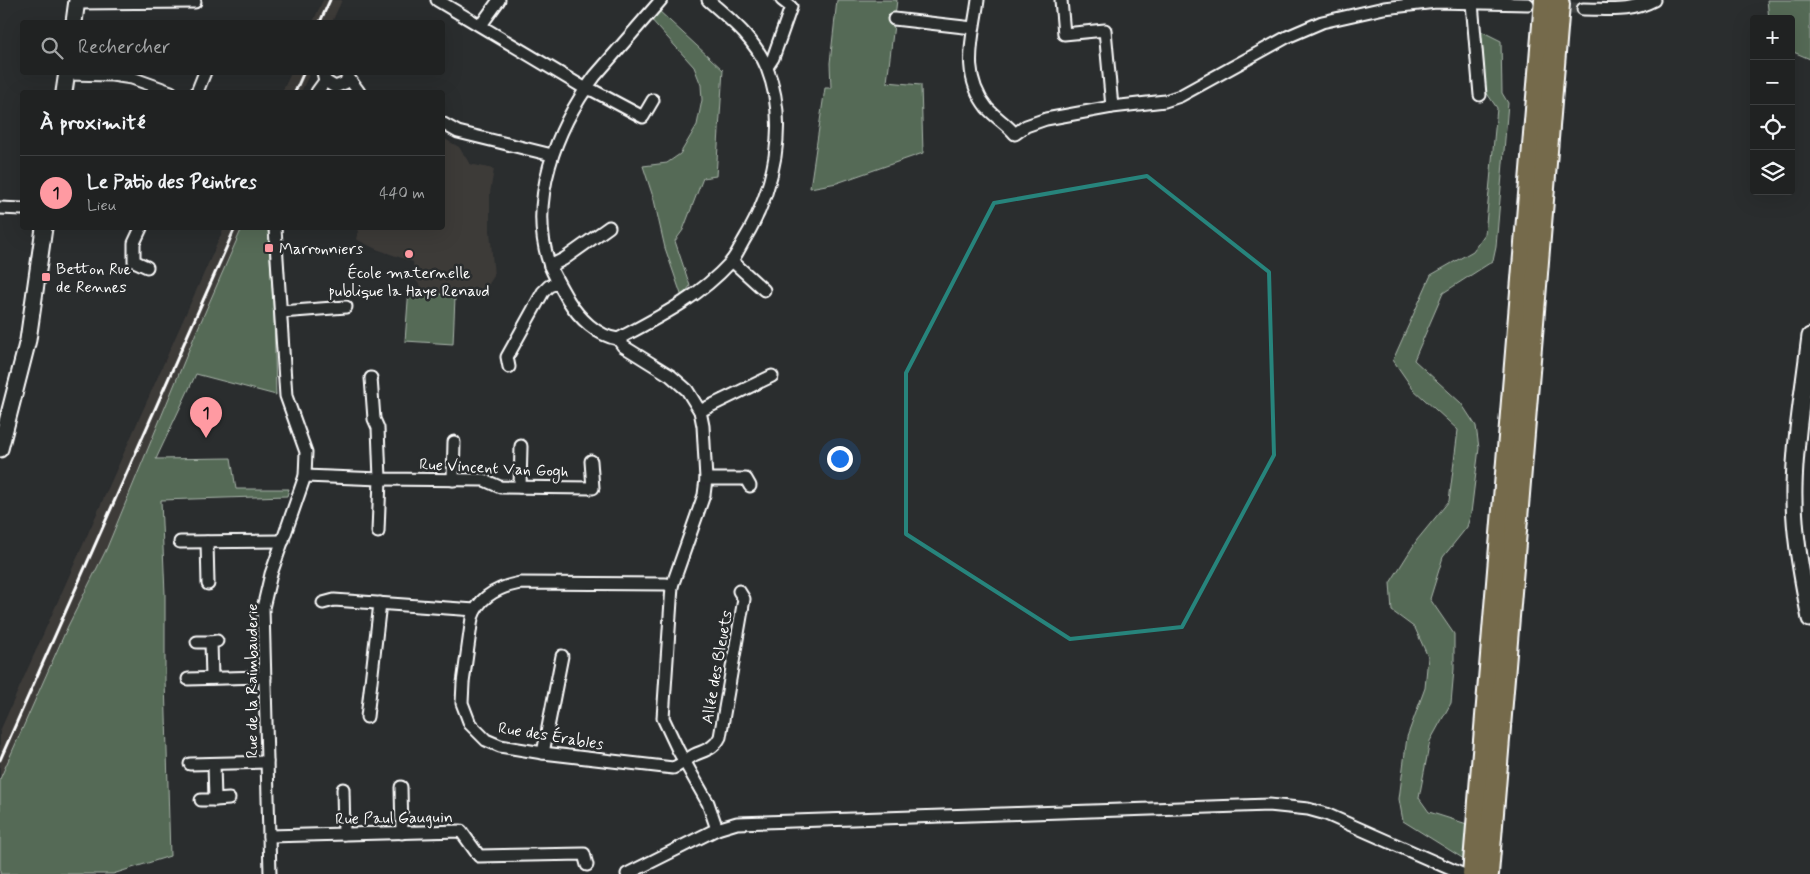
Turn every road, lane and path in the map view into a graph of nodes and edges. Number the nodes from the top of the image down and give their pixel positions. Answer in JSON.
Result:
{"nodes":[{"id":1,"x":437,"y":0,"type":"edge"},
{"id":2,"x":499,"y":0,"type":"edge"},
{"id":3,"x":661,"y":0,"type":"edge"},
{"id":4,"x":708,"y":0,"type":"edge"},
{"id":5,"x":782,"y":0,"type":"edge"},
{"id":6,"x":978,"y":0,"type":"edge"},
{"id":7,"x":1061,"y":0,"type":"edge"},
{"id":8,"x":1559,"y":0,"type":"edge"},
{"id":9,"x":1654,"y":0,"type":"edge"},
{"id":10,"x":77,"y":2,"type":"edge"},
{"id":11,"x":195,"y":2,"type":"dead end"},
{"id":12,"x":1537,"y":2,"type":"edge"},
{"id":13,"x":1472,"y":3,"type":"junction"},
{"id":14,"x":1583,"y":9,"type":"tunnel mouth"},
{"id":15,"x":74,"y":20,"type":"edge"},
{"id":16,"x":894,"y":20,"type":"dead end"},
{"id":17,"x":481,"y":25,"type":"junction"},
{"id":18,"x":973,"y":28,"type":"junction"},
{"id":19,"x":766,"y":67,"type":"junction"},
{"id":20,"x":67,"y":75,"type":"edge"},
{"id":21,"x":112,"y":75,"type":"edge"},
{"id":22,"x":204,"y":75,"type":"edge"},
{"id":23,"x":348,"y":75,"type":"edge"},
{"id":24,"x":324,"y":77,"type":"edge"},
{"id":25,"x":586,"y":89,"type":"junction"},
{"id":26,"x":64,"y":90,"type":"edge"},
{"id":27,"x":166,"y":90,"type":"edge"},
{"id":28,"x":197,"y":90,"type":"edge"},
{"id":29,"x":318,"y":90,"type":"edge"},
{"id":30,"x":342,"y":90,"type":"edge"},
{"id":31,"x":358,"y":90,"type":"edge"},
{"id":32,"x":1480,"y":95,"type":"dead end"},
{"id":33,"x":653,"y":100,"type":"dead end"},
{"id":34,"x":1112,"y":107,"type":"junction"},
{"id":35,"x":445,"y":126,"type":"edge"},
{"id":36,"x":552,"y":155,"type":"junction"},
{"id":37,"x":0,"y":208,"type":"edge"},
{"id":38,"x":20,"y":209,"type":"edge"},
{"id":39,"x":609,"y":227,"type":"dead end"},
{"id":40,"x":44,"y":230,"type":"edge"},
{"id":41,"x":140,"y":230,"type":"edge"},
{"id":42,"x":275,"y":230,"type":"edge"},
{"id":43,"x":732,"y":261,"type":"junction"},
{"id":44,"x":550,"y":266,"type":"junction"},
{"id":45,"x":147,"y":267,"type":"dead end"},
{"id":46,"x":558,"y":282,"type":"junction"},
{"id":47,"x":764,"y":290,"type":"dead end"},
{"id":48,"x":346,"y":307,"type":"dead end"},
{"id":49,"x":281,"y":312,"type":"junction"},
{"id":50,"x":1810,"y":336,"type":"edge"},
{"id":51,"x":618,"y":339,"type":"junction"},
{"id":52,"x":508,"y":367,"type":"dead end"},
{"id":53,"x":772,"y":376,"type":"dead end"},
{"id":54,"x":372,"y":378,"type":"dead end"},
{"id":55,"x":700,"y":411,"type":"junction"},
{"id":56,"x":454,"y":442,"type":"dead end"},
{"id":57,"x":521,"y":446,"type":"dead end"},
{"id":58,"x":0,"y":449,"type":"edge"},
{"id":59,"x":592,"y":461,"type":"dead end"},
{"id":60,"x":305,"y":476,"type":"junction"},
{"id":61,"x":380,"y":479,"type":"junction"},
{"id":62,"x":706,"y":479,"type":"junction"},
{"id":63,"x":454,"y":480,"type":"junction"},
{"id":64,"x":750,"y":486,"type":"dead end"},
{"id":65,"x":520,"y":487,"type":"junction"},
{"id":66,"x":378,"y":532,"type":"dead end"},
{"id":67,"x":283,"y":541,"type":"junction"},
{"id":68,"x":180,"y":542,"type":"dead end"},
{"id":69,"x":207,"y":542,"type":"junction"},
{"id":70,"x":208,"y":584,"type":"dead end"},
{"id":71,"x":672,"y":586,"type":"junction"},
{"id":72,"x":739,"y":591,"type":"dead end"},
{"id":73,"x":323,"y":603,"type":"dead end"},
{"id":74,"x":380,"y":603,"type":"junction"},
{"id":75,"x":475,"y":610,"type":"junction"},
{"id":76,"x":1810,"y":619,"type":"edge"},
{"id":77,"x":197,"y":642,"type":"dead end"},
{"id":78,"x":562,"y":656,"type":"dead end"},
{"id":79,"x":265,"y":677,"type":"junction"},
{"id":80,"x":212,"y":678,"type":"junction"},
{"id":81,"x":188,"y":679,"type":"dead end"},
{"id":82,"x":367,"y":717,"type":"dead end"},
{"id":83,"x":543,"y":753,"type":"junction"},
{"id":84,"x":685,"y":761,"type":"junction"},
{"id":85,"x":267,"y":762,"type":"junction"},
{"id":86,"x":190,"y":764,"type":"dead end"},
{"id":87,"x":214,"y":764,"type":"junction"},
{"id":88,"x":401,"y":786,"type":"dead end"},
{"id":89,"x":343,"y":789,"type":"dead end"},
{"id":90,"x":229,"y":799,"type":"dead end"},
{"id":91,"x":201,"y":800,"type":"dead end"},
{"id":92,"x":215,"y":800,"type":"junction"},
{"id":93,"x":717,"y":829,"type":"junction"},
{"id":94,"x":402,"y":833,"type":"junction"},
{"id":95,"x":344,"y":834,"type":"junction"},
{"id":96,"x":269,"y":836,"type":"junction"},
{"id":97,"x":587,"y":865,"type":"dead end"},
{"id":98,"x":1477,"y":870,"type":"edge"},
{"id":99,"x":270,"y":874,"type":"edge"},
{"id":100,"x":628,"y":874,"type":"edge"}],
"edges":[{"from":1,"to":17,"type":"street"},
{"from":2,"to":17,"type":"street"},
{"from":3,"to":25,"type":"street"},
{"from":4,"to":19,"type":"street"},
{"from":5,"to":19,"type":"street"},
{"from":6,"to":18,"type":"street"},
{"from":7,"to":34,"type":"street"},
{"from":8,"to":98,"type":"highway"},
{"from":9,"to":14,"type":"street"},
{"from":10,"to":11,"type":"street"},
{"from":10,"to":15,"type":"street"},
{"from":12,"to":13,"type":"street"},
{"from":12,"to":98,"type":"highway"},
{"from":13,"to":32,"type":"street"},
{"from":13,"to":34,"type":"street"},
{"from":16,"to":18,"type":"street"},
{"from":17,"to":25,"type":"street"},
{"from":18,"to":34,"type":"street"},
{"from":19,"to":43,"type":"street"},
{"from":20,"to":26,"type":"street"},
{"from":21,"to":27,"type":"street"},
{"from":22,"to":28,"type":"street"},
{"from":23,"to":30,"type":"street"},
{"from":23,"to":31,"type":"street"},
{"from":24,"to":29,"type":"street"},
{"from":24,"to":30,"type":"street"},
{"from":25,"to":33,"type":"street"},
{"from":25,"to":36,"type":"street"},
{"from":35,"to":36,"type":"street"},
{"from":36,"to":44,"type":"street"},
{"from":37,"to":38,"type":"street"},
{"from":39,"to":44,"type":"street"},
{"from":40,"to":58,"type":"street"},
{"from":41,"to":45,"type":"street"},
{"from":42,"to":49,"type":"street","name":"Rue de la Raimbauderie"},
{"from":43,"to":47,"type":"street"},
{"from":43,"to":51,"type":"street"},
{"from":44,"to":46,"type":"street"},
{"from":46,"to":51,"type":"street"},
{"from":46,"to":52,"type":"street"},
{"from":48,"to":49,"type":"street"},
{"from":49,"to":60,"type":"street","name":"Rue de la Raimbauderie"},
{"from":50,"to":76,"type":"street"},
{"from":51,"to":55,"type":"street"},
{"from":53,"to":55,"type":"street"},
{"from":54,"to":61,"type":"street"},
{"from":55,"to":62,"type":"street"},
{"from":56,"to":63,"type":"street"},
{"from":57,"to":65,"type":"street"},
{"from":59,"to":65,"type":"street","name":"Rue Vincent Van Gogh"},
{"from":60,"to":61,"type":"street","name":"Rue Vincent Van Gogh"},
{"from":60,"to":67,"type":"street","name":"Rue de la Raimbauderie"},
{"from":61,"to":63,"type":"street","name":"Rue Vincent Van Gogh"},
{"from":61,"to":66,"type":"street"},
{"from":62,"to":64,"type":"street"},
{"from":62,"to":71,"type":"street"},
{"from":63,"to":65,"type":"street","name":"Rue Vincent Van Gogh"},
{"from":67,"to":69,"type":"street"},
{"from":67,"to":79,"type":"street","name":"Rue de la Raimbauderie"},
{"from":68,"to":69,"type":"street"},
{"from":69,"to":70,"type":"street"},
{"from":71,"to":75,"type":"street"},
{"from":71,"to":84,"type":"street"},
{"from":72,"to":84,"type":"street","name":"Allée des Bleuets"},
{"from":73,"to":74,"type":"street"},
{"from":74,"to":75,"type":"street"},
{"from":74,"to":82,"type":"street"},
{"from":75,"to":83,"type":"street","name":"Rue des Érables"},
{"from":77,"to":80,"type":"street"},
{"from":78,"to":83,"type":"street"},
{"from":79,"to":80,"type":"street"},
{"from":79,"to":85,"type":"street","name":"Rue de la Raimbauderie"},
{"from":80,"to":81,"type":"street"},
{"from":83,"to":84,"type":"street","name":"Rue des Érables"},
{"from":84,"to":93,"type":"street"},
{"from":85,"to":87,"type":"street"},
{"from":85,"to":96,"type":"street","name":"Rue de la Raimbauderie"},
{"from":86,"to":87,"type":"street"},
{"from":87,"to":92,"type":"street"},
{"from":88,"to":94,"type":"street"},
{"from":89,"to":95,"type":"street"},
{"from":90,"to":92,"type":"street"},
{"from":91,"to":92,"type":"street"},
{"from":93,"to":98,"type":"street"},
{"from":93,"to":100,"type":"street"},
{"from":94,"to":95,"type":"street","name":"Rue Paul Gauguin"},
{"from":94,"to":97,"type":"street","name":"Rue Paul Gauguin"},
{"from":95,"to":96,"type":"street","name":"Rue Paul Gauguin"},
{"from":96,"to":99,"type":"street","name":"Rue de la Raimbauderie"}]}
